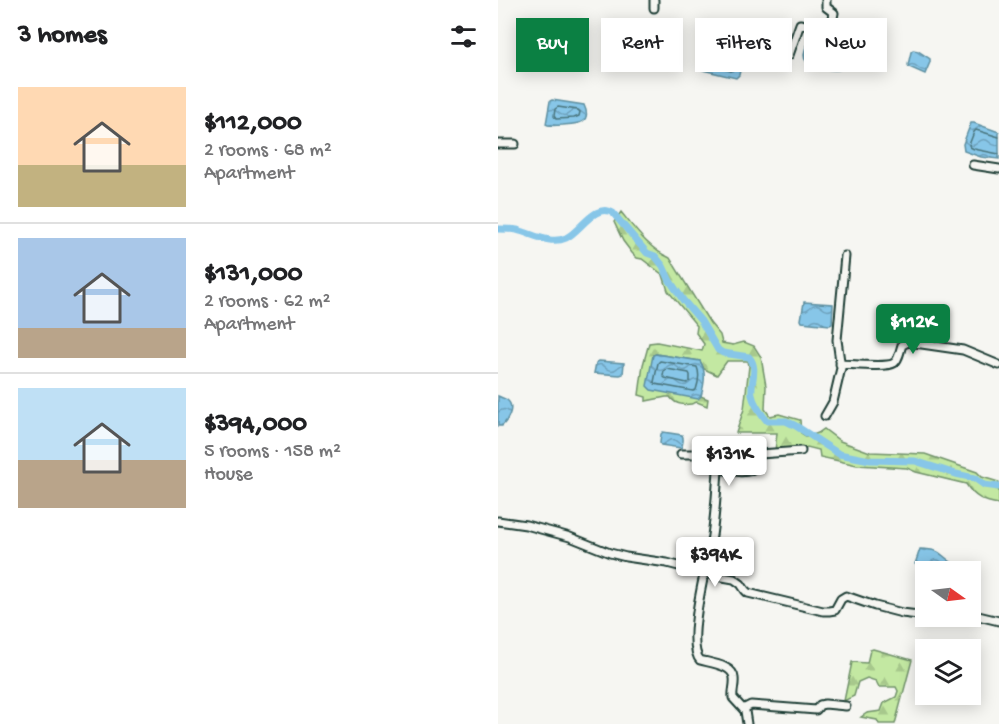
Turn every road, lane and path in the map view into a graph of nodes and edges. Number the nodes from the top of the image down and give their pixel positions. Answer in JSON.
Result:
{"nodes":[{"id":1,"x":654,"y":0,"type":"edge"},
{"id":2,"x":826,"y":0,"type":"edge"},
{"id":3,"x":654,"y":8,"type":"dead end"},
{"id":4,"x":792,"y":47,"type":"edge"},
{"id":5,"x":498,"y":144,"type":"edge"},
{"id":6,"x":515,"y":144,"type":"dead end"},
{"id":7,"x":973,"y":165,"type":"dead end"},
{"id":8,"x":999,"y":169,"type":"edge"},
{"id":9,"x":845,"y":256,"type":"dead end"},
{"id":10,"x":840,"y":364,"type":"junction"},
{"id":11,"x":999,"y":366,"type":"edge"},
{"id":12,"x":825,"y":416,"type":"dead end"},
{"id":13,"x":801,"y":451,"type":"dead end"},
{"id":14,"x":681,"y":454,"type":"dead end"},
{"id":15,"x":718,"y":469,"type":"junction"},
{"id":16,"x":498,"y":521,"type":"edge"},
{"id":17,"x":704,"y":573,"type":"junction"},
{"id":18,"x":915,"y":615,"type":"edge"},
{"id":19,"x":981,"y":617,"type":"edge"},
{"id":20,"x":999,"y":621,"type":"edge"},
{"id":21,"x":846,"y":706,"type":"dead end"},
{"id":22,"x":743,"y":709,"type":"junction"},
{"id":23,"x":747,"y":724,"type":"edge"}],
"edges":[{"from":1,"to":3,"type":"street"},
{"from":2,"to":4,"type":"street"},
{"from":5,"to":6,"type":"street"},
{"from":7,"to":8,"type":"street"},
{"from":9,"to":10,"type":"street"},
{"from":10,"to":11,"type":"street"},
{"from":10,"to":12,"type":"street"},
{"from":13,"to":15,"type":"street"},
{"from":14,"to":15,"type":"street"},
{"from":15,"to":17,"type":"street"},
{"from":16,"to":17,"type":"street"},
{"from":17,"to":18,"type":"street"},
{"from":17,"to":22,"type":"street"},
{"from":19,"to":20,"type":"street"},
{"from":21,"to":22,"type":"street"},
{"from":22,"to":23,"type":"street"}]}
